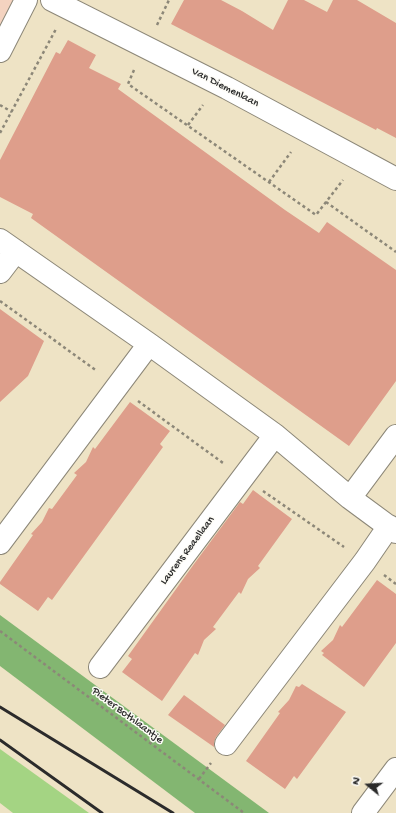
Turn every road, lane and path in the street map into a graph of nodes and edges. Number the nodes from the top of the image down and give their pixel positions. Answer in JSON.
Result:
{"nodes":[{"id":1,"x":26,"y":0,"type":"edge"},
{"id":2,"x":60,"y":4,"type":"edge"},
{"id":3,"x":145,"y":47,"type":"junction"},
{"id":4,"x":0,"y":51,"type":"edge"},
{"id":5,"x":0,"y":105,"type":"edge"},
{"id":6,"x":12,"y":112,"type":"junction"},
{"id":7,"x":306,"y":131,"type":"junction"},
{"id":8,"x":0,"y":133,"type":"edge"},
{"id":9,"x":359,"y":159,"type":"junction"},
{"id":10,"x":396,"y":179,"type":"edge"},
{"id":11,"x":269,"y":182,"type":"junction"},
{"id":12,"x":326,"y":202,"type":"junction"},
{"id":13,"x":8,"y":245,"type":"edge"},
{"id":14,"x":396,"y":252,"type":"edge"},
{"id":15,"x":0,"y":272,"type":"edge"},
{"id":16,"x":0,"y":301,"type":"edge"},
{"id":17,"x":149,"y":344,"type":"junction"},
{"id":18,"x":118,"y":386,"type":"junction"},
{"id":19,"x":275,"y":435,"type":"junction"},
{"id":20,"x":396,"y":436,"type":"edge"},
{"id":21,"x":243,"y":478,"type":"junction"},
{"id":22,"x":350,"y":498,"type":"junction"},
{"id":23,"x":392,"y":529,"type":"edge"},
{"id":24,"x":0,"y":543,"type":"edge"},
{"id":25,"x":365,"y":561,"type":"junction"},
{"id":26,"x":396,"y":584,"type":"edge"},
{"id":27,"x":0,"y":631,"type":"edge"},
{"id":28,"x":100,"y":667,"type":"dead end"},
{"id":29,"x":226,"y":744,"type":"dead end"},
{"id":30,"x":396,"y":769,"type":"edge"},
{"id":31,"x":244,"y":813,"type":"edge"},
{"id":32,"x":363,"y":813,"type":"edge"}],
"edges":[{"from":1,"to":4,"type":"street"},
{"from":2,"to":3,"type":"street","name":"Van Diemenlaan"},
{"from":2,"to":6,"type":"path"},
{"from":3,"to":7,"type":"street","name":"Van Diemenlaan"},
{"from":3,"to":11,"type":"path"},
{"from":5,"to":6,"type":"path"},
{"from":6,"to":8,"type":"path"},
{"from":7,"to":9,"type":"street","name":"Van Diemenlaan"},
{"from":7,"to":11,"type":"path"},
{"from":9,"to":10,"type":"street","name":"Van Diemenlaan"},
{"from":9,"to":12,"type":"path"},
{"from":11,"to":12,"type":"path"},
{"from":12,"to":14,"type":"path"},
{"from":13,"to":15,"type":"street"},
{"from":13,"to":17,"type":"street"},
{"from":16,"to":18,"type":"path"},
{"from":17,"to":18,"type":"street"},
{"from":17,"to":19,"type":"street"},
{"from":18,"to":21,"type":"path"},
{"from":18,"to":24,"type":"street"},
{"from":19,"to":21,"type":"street","name":"Laurens Reaellaan"},
{"from":19,"to":22,"type":"street"},
{"from":20,"to":22,"type":"street"},
{"from":21,"to":25,"type":"path"},
{"from":21,"to":28,"type":"street","name":"Laurens Reaellaan"},
{"from":22,"to":23,"type":"street"},
{"from":23,"to":25,"type":"street"},
{"from":25,"to":26,"type":"path"},
{"from":25,"to":29,"type":"street"},
{"from":27,"to":31,"type":"path","name":"Pieter Bothlaantje"},
{"from":30,"to":32,"type":"street"}]}
